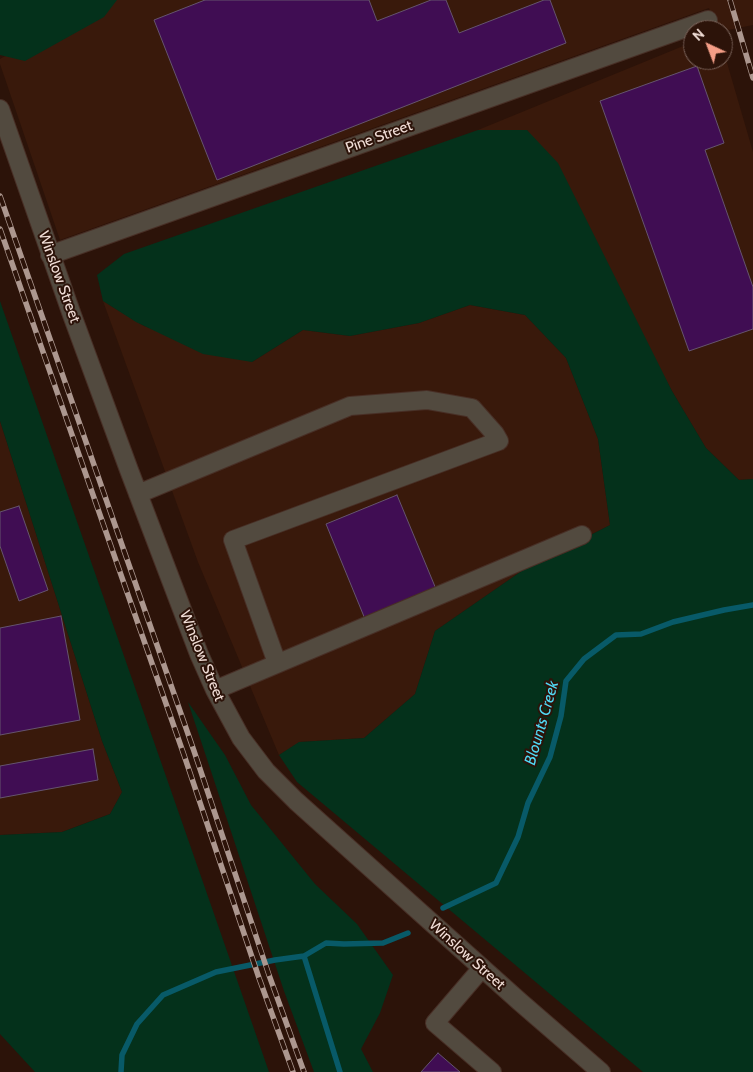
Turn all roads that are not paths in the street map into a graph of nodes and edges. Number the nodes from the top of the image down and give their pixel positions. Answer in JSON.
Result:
{"nodes":[{"id":1,"x":683,"y":29,"type":"edge"},
{"id":2,"x":0,"y":109,"type":"edge"},
{"id":3,"x":50,"y":255,"type":"junction"},
{"id":4,"x":138,"y":494,"type":"junction"},
{"id":5,"x":582,"y":535,"type":"dead end"},
{"id":6,"x":277,"y":663,"type":"junction"},
{"id":7,"x":215,"y":690,"type":"junction"},
{"id":8,"x":482,"y":968,"type":"junction"},
{"id":9,"x":492,"y":1072,"type":"edge"},
{"id":10,"x":601,"y":1072,"type":"edge"}],
"edges":[{"from":1,"to":3,"type":"street","name":"Pine Street"},
{"from":2,"to":3,"type":"street","name":"Winslow Street"},
{"from":3,"to":4,"type":"street","name":"Winslow Street"},
{"from":4,"to":6,"type":"street"},
{"from":4,"to":7,"type":"street","name":"Winslow Street"},
{"from":5,"to":6,"type":"street"},
{"from":6,"to":7,"type":"street"},
{"from":7,"to":8,"type":"street","name":"Winslow Street"},
{"from":8,"to":9,"type":"street"},
{"from":8,"to":10,"type":"street","name":"Winslow Street"}]}
